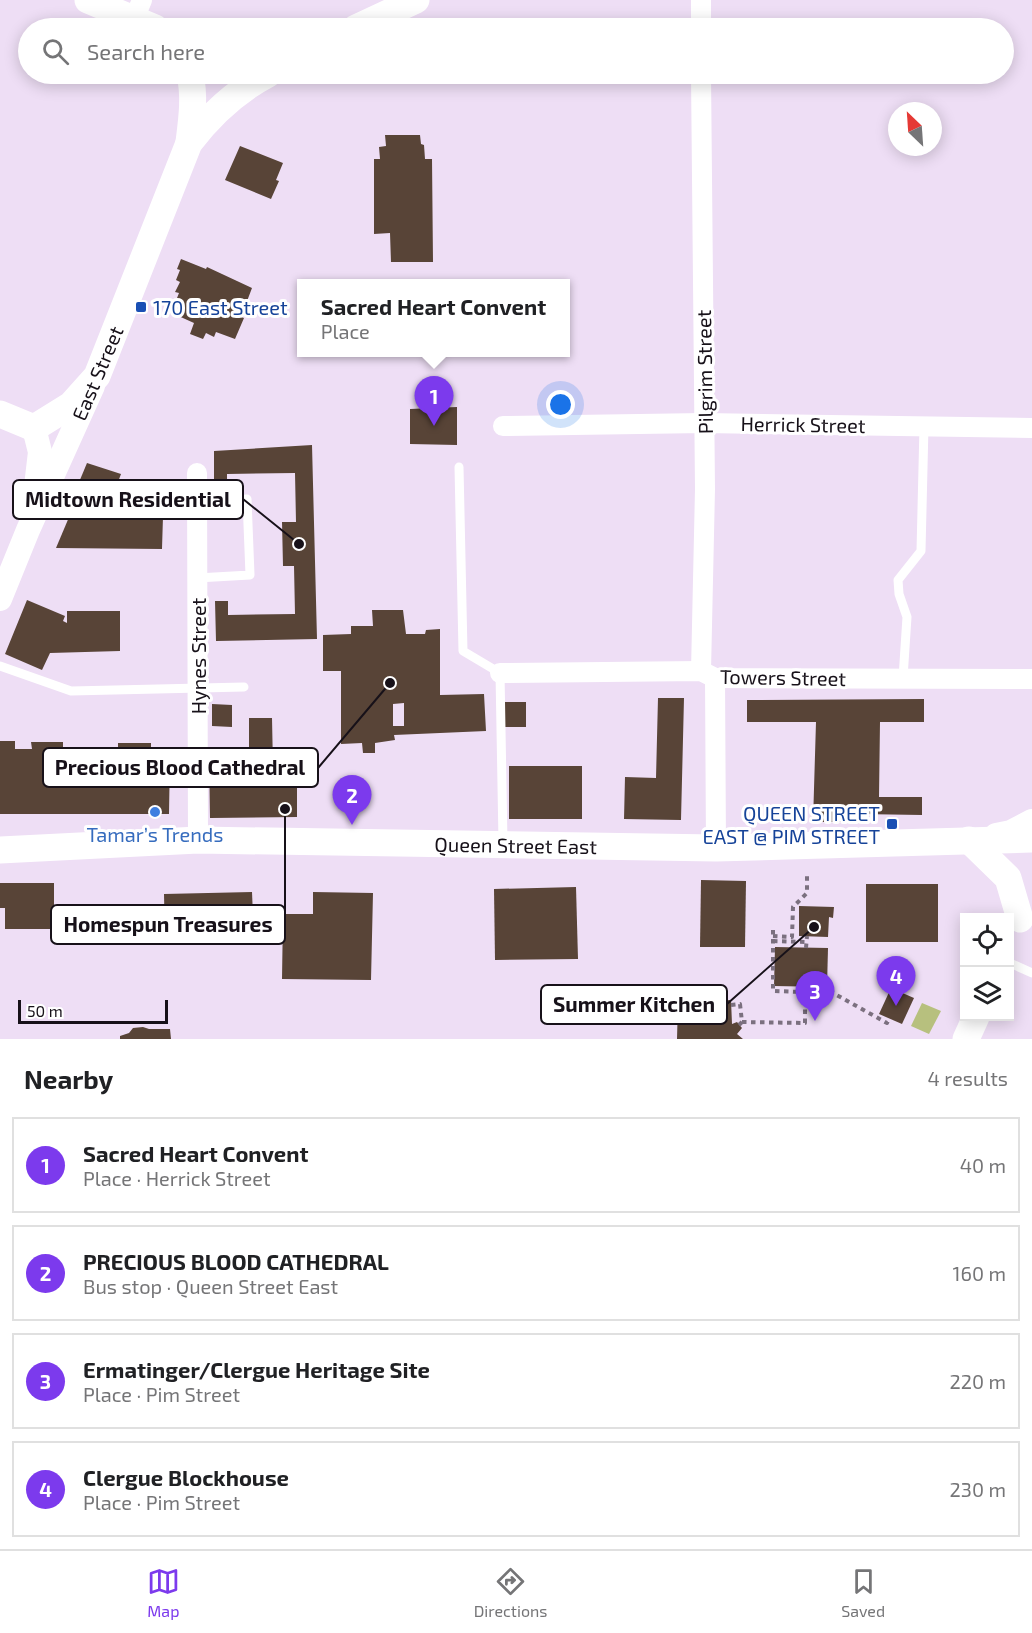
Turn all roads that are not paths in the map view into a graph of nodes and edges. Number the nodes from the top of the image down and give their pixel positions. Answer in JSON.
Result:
{"nodes":[{"id":1,"x":88,"y":0,"type":"edge"},
{"id":2,"x":416,"y":0,"type":"edge"},
{"id":3,"x":701,"y":0,"type":"edge"},
{"id":4,"x":144,"y":16,"type":"edge"},
{"id":5,"x":377,"y":18,"type":"edge"},
{"id":6,"x":701,"y":18,"type":"edge"},
{"id":7,"x":192,"y":84,"type":"edge"},
{"id":8,"x":252,"y":84,"type":"edge"},
{"id":9,"x":701,"y":84,"type":"edge"},
{"id":10,"x":189,"y":143,"type":"junction"},
{"id":11,"x":98,"y":376,"type":"junction"},
{"id":12,"x":0,"y":414,"type":"edge"},
{"id":13,"x":704,"y":423,"type":"junction"},
{"id":14,"x":924,"y":425,"type":"junction"},
{"id":15,"x":503,"y":426,"type":"dead end"},
{"id":16,"x":34,"y":428,"type":"junction"},
{"id":17,"x":1032,"y":428,"type":"edge"},
{"id":18,"x":459,"y":467,"type":"dead end"},
{"id":19,"x":197,"y":473,"type":"dead end"},
{"id":20,"x":198,"y":502,"type":"junction"},
{"id":21,"x":28,"y":530,"type":"junction"},
{"id":22,"x":197,"y":578,"type":"junction"},
{"id":23,"x":0,"y":599,"type":"edge"},
{"id":24,"x":0,"y":666,"type":"edge"},
{"id":25,"x":500,"y":673,"type":"junction"},
{"id":26,"x":708,"y":675,"type":"junction"},
{"id":27,"x":903,"y":678,"type":"junction"},
{"id":28,"x":1032,"y":679,"type":"edge"},
{"id":29,"x":198,"y":687,"type":"junction"},
{"id":30,"x":244,"y":687,"type":"dead end"},
{"id":31,"x":1032,"y":821,"type":"edge"},
{"id":32,"x":1032,"y":839,"type":"edge"},
{"id":33,"x":198,"y":840,"type":"junction"},
{"id":34,"x":969,"y":840,"type":"junction"},
{"id":35,"x":503,"y":844,"type":"junction"},
{"id":36,"x":716,"y":848,"type":"junction"},
{"id":37,"x":0,"y":850,"type":"edge"},
{"id":38,"x":1020,"y":922,"type":"edge"},
{"id":39,"x":1014,"y":965,"type":"edge"},
{"id":40,"x":1032,"y":973,"type":"edge"},
{"id":41,"x":974,"y":1021,"type":"edge"},
{"id":42,"x":966,"y":1039,"type":"edge"}],
"edges":[{"from":1,"to":4,"type":"main road"},
{"from":2,"to":5,"type":"main road"},
{"from":3,"to":6,"type":"street"},
{"from":7,"to":10,"type":"main road"},
{"from":8,"to":10,"type":"main road","name":"East Street"},
{"from":9,"to":13,"type":"street","name":"Pilgrim Street"},
{"from":10,"to":11,"type":"main road","name":"East Street"},
{"from":11,"to":16,"type":"main road"},
{"from":11,"to":21,"type":"street","name":"East Street"},
{"from":12,"to":16,"type":"main road"},
{"from":13,"to":14,"type":"street","name":"Herrick Street"},
{"from":13,"to":15,"type":"street","name":"Herrick Street"},
{"from":13,"to":26,"type":"street","name":"Pilgrim Street"},
{"from":14,"to":17,"type":"street","name":"Herrick Street"},
{"from":14,"to":27,"type":"lane"},
{"from":16,"to":21,"type":"street"},
{"from":18,"to":25,"type":"lane"},
{"from":19,"to":20,"type":"street","name":"Hynes Street"},
{"from":20,"to":22,"type":"street","name":"Hynes Street"},
{"from":20,"to":22,"type":"lane"},
{"from":21,"to":23,"type":"street","name":"East Street"},
{"from":22,"to":29,"type":"street","name":"Hynes Street"},
{"from":24,"to":29,"type":"lane"},
{"from":25,"to":26,"type":"street","name":"Towers Street"},
{"from":25,"to":35,"type":"lane"},
{"from":26,"to":27,"type":"street","name":"Towers Street"},
{"from":26,"to":36,"type":"street","name":"Pilgrim Street"},
{"from":27,"to":28,"type":"street","name":"Towers Street"},
{"from":29,"to":30,"type":"lane"},
{"from":29,"to":33,"type":"street","name":"Hynes Street"},
{"from":31,"to":34,"type":"street"},
{"from":32,"to":34,"type":"main road","name":"Queen Street East"},
{"from":33,"to":35,"type":"main road","name":"Queen Street East"},
{"from":33,"to":37,"type":"main road","name":"Queen Street East"},
{"from":34,"to":36,"type":"main road","name":"Queen Street East"},
{"from":34,"to":38,"type":"main road"},
{"from":35,"to":36,"type":"main road","name":"Queen Street East"},
{"from":39,"to":40,"type":"lane"},
{"from":41,"to":42,"type":"main road"}]}
